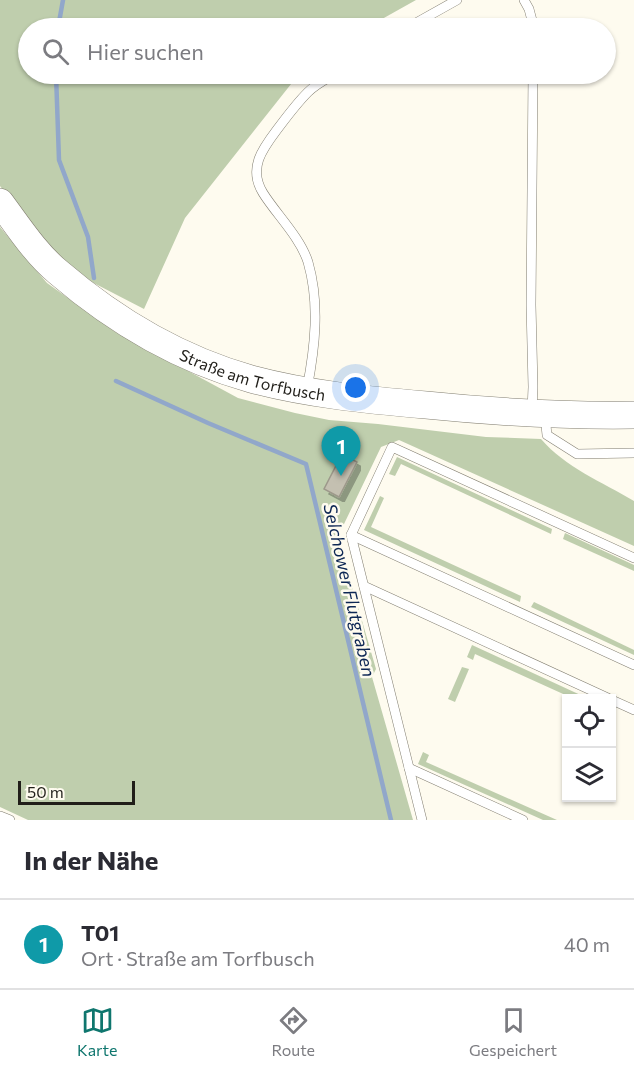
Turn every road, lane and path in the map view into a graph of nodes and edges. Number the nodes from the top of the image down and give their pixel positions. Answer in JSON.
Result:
{"nodes":[{"id":1,"x":457,"y":0,"type":"edge"},
{"id":2,"x":524,"y":0,"type":"edge"},
{"id":3,"x":426,"y":18,"type":"edge"},
{"id":4,"x":531,"y":18,"type":"edge"},
{"id":5,"x":319,"y":84,"type":"edge"},
{"id":6,"x":533,"y":84,"type":"edge"},
{"id":7,"x":0,"y":202,"type":"edge"},
{"id":8,"x":307,"y":391,"type":"junction"},
{"id":9,"x":538,"y":414,"type":"junction"},
{"id":10,"x":634,"y":415,"type":"edge"},
{"id":11,"x":634,"y":453,"type":"edge"},
{"id":12,"x":351,"y":535,"type":"junction"},
{"id":13,"x":634,"y":558,"type":"edge"},
{"id":14,"x":364,"y":586,"type":"junction"},
{"id":15,"x":634,"y":665,"type":"edge"},
{"id":16,"x":599,"y":694,"type":"edge"},
{"id":17,"x":616,"y":702,"type":"edge"},
{"id":18,"x":634,"y":710,"type":"edge"},
{"id":19,"x":409,"y":768,"type":"junction"},
{"id":20,"x":0,"y":816,"type":"edge"},
{"id":21,"x":10,"y":820,"type":"edge"},
{"id":22,"x":422,"y":820,"type":"edge"},
{"id":23,"x":523,"y":820,"type":"edge"}],
"edges":[{"from":1,"to":3,"type":"lane"},
{"from":2,"to":4,"type":"lane"},
{"from":5,"to":8,"type":"lane"},
{"from":6,"to":9,"type":"lane"},
{"from":7,"to":8,"type":"street","name":"Straße am Torfbusch"},
{"from":8,"to":9,"type":"street","name":"Straße am Torfbusch"},
{"from":9,"to":10,"type":"street","name":"Straße am Torfbusch"},
{"from":9,"to":11,"type":"lane"},
{"from":12,"to":13,"type":"lane"},
{"from":12,"to":14,"type":"lane"},
{"from":12,"to":15,"type":"lane"},
{"from":14,"to":16,"type":"lane"},
{"from":14,"to":19,"type":"lane"},
{"from":17,"to":18,"type":"lane"},
{"from":19,"to":22,"type":"lane"},
{"from":19,"to":23,"type":"lane"},
{"from":20,"to":21,"type":"lane"}]}
